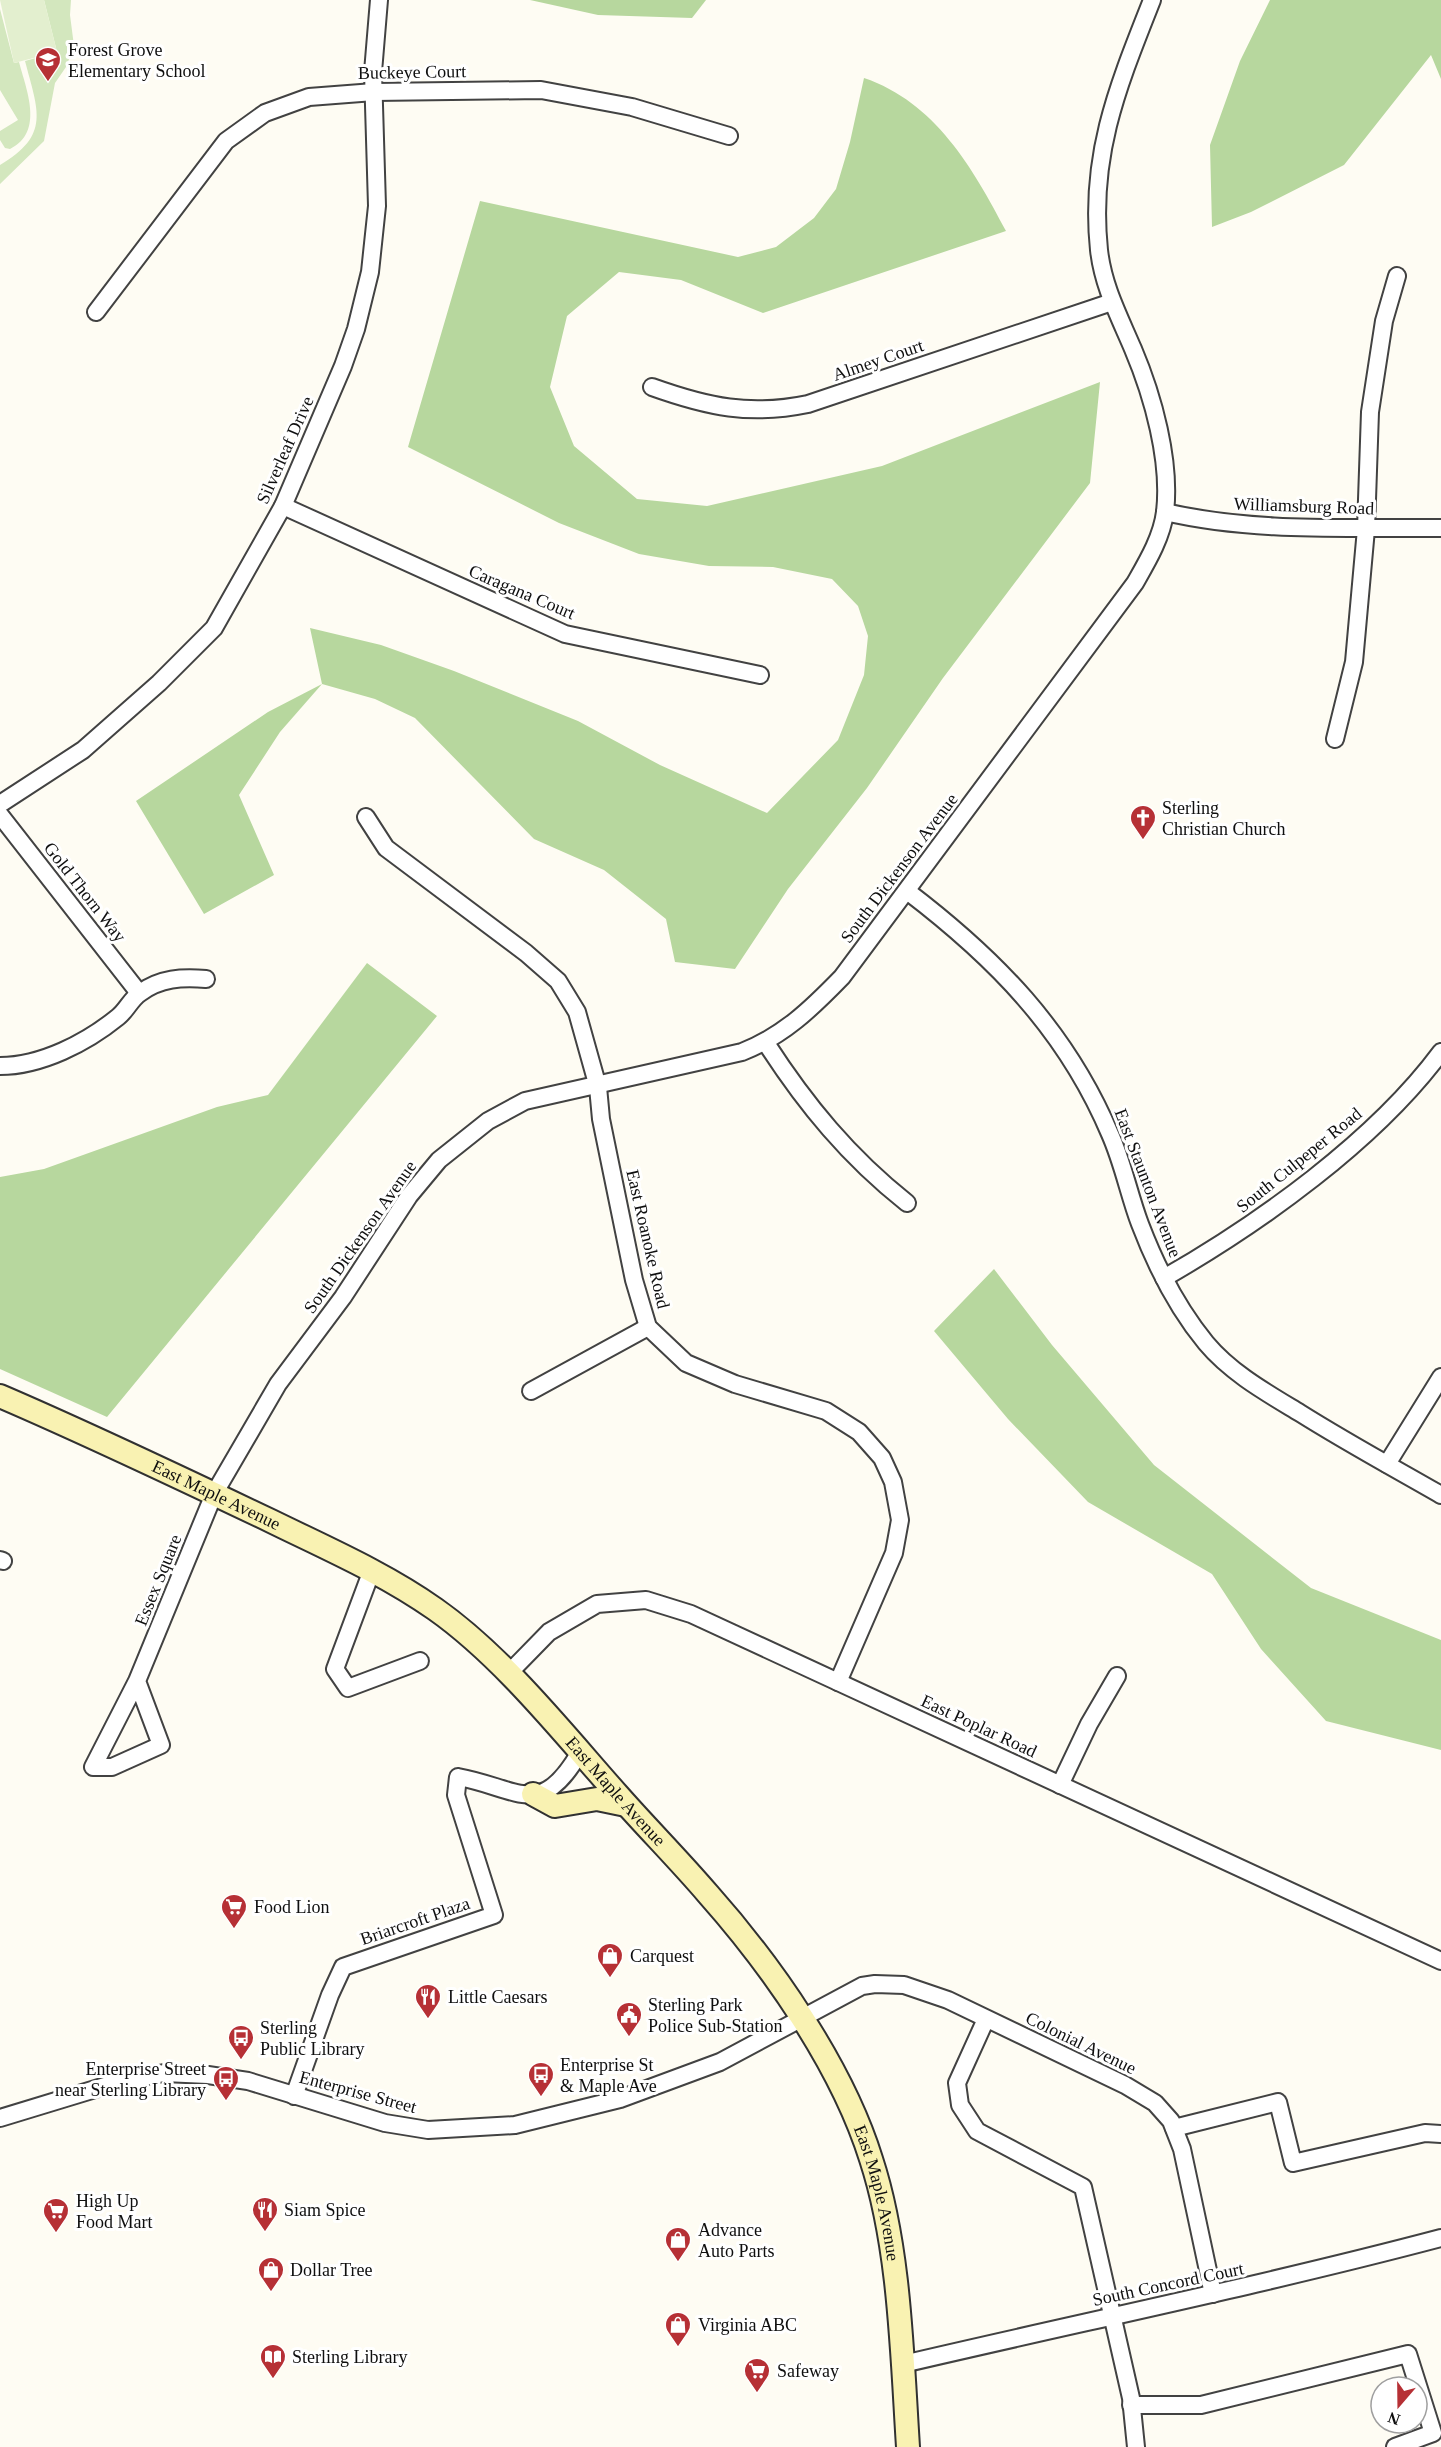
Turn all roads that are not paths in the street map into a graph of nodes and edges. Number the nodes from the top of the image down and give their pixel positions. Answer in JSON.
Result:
{"nodes":[{"id":1,"x":379,"y":0,"type":"edge"},
{"id":2,"x":1152,"y":0,"type":"edge"},
{"id":3,"x":374,"y":92,"type":"junction"},
{"id":4,"x":729,"y":136,"type":"dead end"},
{"id":5,"x":1397,"y":276,"type":"dead end"},
{"id":6,"x":1112,"y":302,"type":"junction"},
{"id":7,"x":96,"y":312,"type":"dead end"},
{"id":8,"x":652,"y":387,"type":"dead end"},
{"id":9,"x":283,"y":506,"type":"junction"},
{"id":10,"x":1165,"y":512,"type":"junction"},
{"id":11,"x":1441,"y":528,"type":"edge"},
{"id":12,"x":1366,"y":529,"type":"junction"},
{"id":13,"x":760,"y":675,"type":"dead end"},
{"id":14,"x":1335,"y":740,"type":"dead end"},
{"id":15,"x":0,"y":804,"type":"edge"},
{"id":16,"x":0,"y":815,"type":"edge"},
{"id":17,"x":366,"y":817,"type":"dead end"},
{"id":18,"x":907,"y":891,"type":"junction"},
{"id":19,"x":206,"y":979,"type":"dead end"},
{"id":20,"x":139,"y":993,"type":"junction"},
{"id":21,"x":766,"y":1043,"type":"junction"},
{"id":22,"x":1441,"y":1052,"type":"edge"},
{"id":23,"x":0,"y":1066,"type":"edge"},
{"id":24,"x":598,"y":1087,"type":"junction"},
{"id":25,"x":907,"y":1203,"type":"dead end"},
{"id":26,"x":1164,"y":1278,"type":"junction"},
{"id":27,"x":648,"y":1328,"type":"junction"},
{"id":28,"x":1441,"y":1377,"type":"edge"},
{"id":29,"x":531,"y":1391,"type":"dead end"},
{"id":30,"x":0,"y":1396,"type":"edge"},
{"id":31,"x":1387,"y":1464,"type":"junction"},
{"id":32,"x":214,"y":1494,"type":"junction"},
{"id":33,"x":1441,"y":1495,"type":"edge"},
{"id":34,"x":372,"y":1570,"type":"junction"},
{"id":35,"x":420,"y":1661,"type":"dead end"},
{"id":36,"x":509,"y":1673,"type":"junction"},
{"id":37,"x":1117,"y":1676,"type":"dead end"},
{"id":38,"x":137,"y":1681,"type":"junction"},
{"id":39,"x":838,"y":1682,"type":"junction"},
{"id":40,"x":580,"y":1752,"type":"junction"},
{"id":41,"x":1060,"y":1785,"type":"junction"},
{"id":42,"x":533,"y":1794,"type":"junction"},
{"id":43,"x":626,"y":1804,"type":"junction"},
{"id":44,"x":1441,"y":1961,"type":"edge"},
{"id":45,"x":801,"y":2018,"type":"junction"},
{"id":46,"x":986,"y":2019,"type":"junction"},
{"id":47,"x":294,"y":2096,"type":"junction"},
{"id":48,"x":0,"y":2118,"type":"edge"},
{"id":49,"x":1174,"y":2128,"type":"junction"},
{"id":50,"x":1441,"y":2134,"type":"edge"},
{"id":51,"x":1441,"y":2238,"type":"edge"},
{"id":52,"x":1213,"y":2294,"type":"junction"},
{"id":53,"x":1112,"y":2315,"type":"junction"},
{"id":54,"x":903,"y":2364,"type":"junction"},
{"id":55,"x":1131,"y":2405,"type":"junction"},
{"id":56,"x":908,"y":2447,"type":"edge"},
{"id":57,"x":1136,"y":2447,"type":"edge"},
{"id":58,"x":1395,"y":2447,"type":"edge"}],
"edges":[{"from":1,"to":3,"type":"street","name":"Silverleaf Drive"},
{"from":2,"to":6,"type":"street","name":"South Dickenson Avenue"},
{"from":3,"to":4,"type":"street","name":"Buckeye Court"},
{"from":3,"to":7,"type":"street","name":"Buckeye Court"},
{"from":3,"to":9,"type":"street","name":"Silverleaf Drive"},
{"from":5,"to":12,"type":"street"},
{"from":6,"to":8,"type":"street","name":"Almey Court"},
{"from":6,"to":10,"type":"street","name":"South Dickenson Avenue"},
{"from":9,"to":13,"type":"street","name":"Caragana Court"},
{"from":9,"to":15,"type":"street","name":"Silverleaf Drive"},
{"from":10,"to":12,"type":"street","name":"Williamsburg Road"},
{"from":10,"to":18,"type":"street","name":"South Dickenson Avenue"},
{"from":11,"to":12,"type":"street","name":"Williamsburg Road"},
{"from":12,"to":14,"type":"street"},
{"from":16,"to":20,"type":"street","name":"Gold Thorn Way"},
{"from":17,"to":24,"type":"street","name":"East Roanoke Road"},
{"from":18,"to":21,"type":"street","name":"South Dickenson Avenue"},
{"from":18,"to":26,"type":"street","name":"East Staunton Avenue"},
{"from":19,"to":20,"type":"street"},
{"from":20,"to":23,"type":"street"},
{"from":21,"to":24,"type":"street","name":"South Dickenson Avenue"},
{"from":21,"to":25,"type":"street"},
{"from":22,"to":26,"type":"street","name":"South Culpeper Road"},
{"from":24,"to":27,"type":"street","name":"East Roanoke Road"},
{"from":24,"to":32,"type":"street","name":"South Dickenson Avenue"},
{"from":26,"to":31,"type":"street","name":"East Staunton Avenue"},
{"from":27,"to":29,"type":"street"},
{"from":27,"to":39,"type":"street","name":"East Roanoke Road"},
{"from":28,"to":31,"type":"street"},
{"from":30,"to":32,"type":"main road","name":"East Maple Avenue"},
{"from":31,"to":33,"type":"street","name":"East Staunton Avenue"},
{"from":32,"to":34,"type":"main road","name":"East Maple Avenue"},
{"from":32,"to":38,"type":"street","name":"Essex Square"},
{"from":34,"to":35,"type":"street"},
{"from":34,"to":36,"type":"main road","name":"East Maple Avenue"},
{"from":36,"to":39,"type":"street","name":"East Poplar Road"},
{"from":36,"to":40,"type":"main road","name":"East Maple Avenue"},
{"from":37,"to":41,"type":"street"},
{"from":38,"to":38,"type":"street","name":"Essex Square"},
{"from":39,"to":41,"type":"street","name":"East Poplar Road"},
{"from":40,"to":42,"type":"street"},
{"from":40,"to":43,"type":"main road","name":"East Maple Avenue"},
{"from":41,"to":44,"type":"street","name":"East Poplar Road"},
{"from":42,"to":43,"type":"main road"},
{"from":42,"to":47,"type":"street","name":"Briarcroft Plaza"},
{"from":43,"to":45,"type":"main road","name":"East Maple Avenue"},
{"from":45,"to":46,"type":"street","name":"Colonial Avenue"},
{"from":45,"to":47,"type":"street","name":"Enterprise Street"},
{"from":45,"to":54,"type":"main road","name":"East Maple Avenue"},
{"from":46,"to":49,"type":"street","name":"Colonial Avenue"},
{"from":46,"to":53,"type":"street"},
{"from":47,"to":48,"type":"street","name":"Enterprise Street"},
{"from":49,"to":50,"type":"street"},
{"from":49,"to":52,"type":"street","name":"Colonial Avenue"},
{"from":51,"to":52,"type":"street","name":"South Concord Court"},
{"from":52,"to":53,"type":"street","name":"South Concord Court"},
{"from":53,"to":54,"type":"street","name":"South Concord Court"},
{"from":53,"to":55,"type":"street"},
{"from":54,"to":56,"type":"main road","name":"East Maple Avenue"},
{"from":55,"to":57,"type":"street"},
{"from":55,"to":58,"type":"street"}]}
